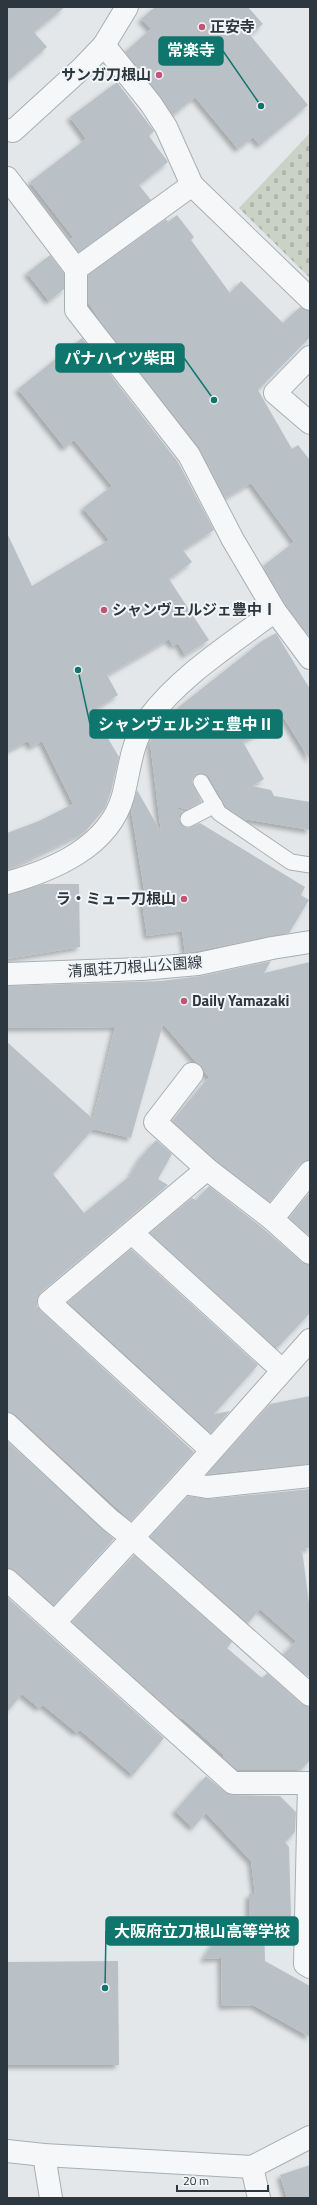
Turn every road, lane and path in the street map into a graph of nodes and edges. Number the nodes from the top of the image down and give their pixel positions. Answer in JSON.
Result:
{"nodes":[{"id":1,"x":127,"y":7,"type":"edge"},
{"id":2,"x":104,"y":45,"type":"junction"},
{"id":3,"x":7,"y":130,"type":"edge"},
{"id":4,"x":7,"y":178,"type":"edge"},
{"id":5,"x":192,"y":185,"type":"junction"},
{"id":6,"x":76,"y":269,"type":"junction"},
{"id":7,"x":310,"y":299,"type":"edge"},
{"id":8,"x":310,"y":358,"type":"edge"},
{"id":9,"x":310,"y":423,"type":"edge"},
{"id":10,"x":275,"y":611,"type":"junction"},
{"id":11,"x":310,"y":658,"type":"edge"},
{"id":12,"x":201,"y":782,"type":"dead end"},
{"id":13,"x":215,"y":805,"type":"junction"},
{"id":14,"x":188,"y":819,"type":"dead end"},
{"id":15,"x":310,"y":865,"type":"edge"},
{"id":16,"x":7,"y":883,"type":"edge"},
{"id":17,"x":310,"y":942,"type":"edge"},
{"id":18,"x":7,"y":974,"type":"edge"},
{"id":19,"x":192,"y":1074,"type":"dead end"},
{"id":20,"x":207,"y":1169,"type":"junction"},
{"id":21,"x":310,"y":1172,"type":"edge"},
{"id":22,"x":272,"y":1219,"type":"junction"},
{"id":23,"x":132,"y":1233,"type":"junction"},
{"id":24,"x":310,"y":1253,"type":"edge"},
{"id":25,"x":310,"y":1340,"type":"edge"},
{"id":26,"x":282,"y":1370,"type":"junction"},
{"id":27,"x":7,"y":1424,"type":"edge"},
{"id":28,"x":211,"y":1450,"type":"junction"},
{"id":29,"x":310,"y":1476,"type":"edge"},
{"id":30,"x":183,"y":1483,"type":"junction"},
{"id":31,"x":133,"y":1538,"type":"junction"},
{"id":32,"x":7,"y":1580,"type":"edge"},
{"id":33,"x":55,"y":1622,"type":"junction"},
{"id":34,"x":310,"y":1695,"type":"edge"},
{"id":35,"x":310,"y":1783,"type":"edge"},
{"id":36,"x":310,"y":1967,"type":"edge"},
{"id":37,"x":310,"y":2137,"type":"edge"},
{"id":38,"x":7,"y":2151,"type":"edge"},
{"id":39,"x":44,"y":2155,"type":"junction"},
{"id":40,"x":252,"y":2166,"type":"junction"},
{"id":41,"x":51,"y":2198,"type":"edge"},
{"id":42,"x":259,"y":2198,"type":"edge"}],
"edges":[{"from":1,"to":2,"type":"street"},
{"from":2,"to":3,"type":"street"},
{"from":2,"to":5,"type":"street"},
{"from":4,"to":6,"type":"street"},
{"from":5,"to":6,"type":"street"},
{"from":5,"to":7,"type":"street"},
{"from":6,"to":10,"type":"street"},
{"from":8,"to":9,"type":"street"},
{"from":10,"to":11,"type":"street"},
{"from":10,"to":16,"type":"street"},
{"from":12,"to":13,"type":"lane"},
{"from":13,"to":14,"type":"lane"},
{"from":13,"to":15,"type":"lane"},
{"from":17,"to":18,"type":"street","name":"清風荘刀根山公園線"},
{"from":19,"to":20,"type":"street"},
{"from":20,"to":22,"type":"street"},
{"from":20,"to":23,"type":"street"},
{"from":21,"to":22,"type":"street"},
{"from":22,"to":24,"type":"street"},
{"from":23,"to":26,"type":"street"},
{"from":23,"to":28,"type":"street"},
{"from":25,"to":26,"type":"street"},
{"from":26,"to":28,"type":"street"},
{"from":27,"to":31,"type":"street"},
{"from":28,"to":30,"type":"street"},
{"from":29,"to":30,"type":"street"},
{"from":30,"to":31,"type":"street"},
{"from":31,"to":33,"type":"street"},
{"from":31,"to":34,"type":"street"},
{"from":32,"to":33,"type":"street"},
{"from":33,"to":35,"type":"street"},
{"from":35,"to":36,"type":"street"},
{"from":37,"to":40,"type":"street"},
{"from":38,"to":39,"type":"street"},
{"from":39,"to":40,"type":"street"},
{"from":39,"to":41,"type":"street"},
{"from":40,"to":42,"type":"street"}]}
